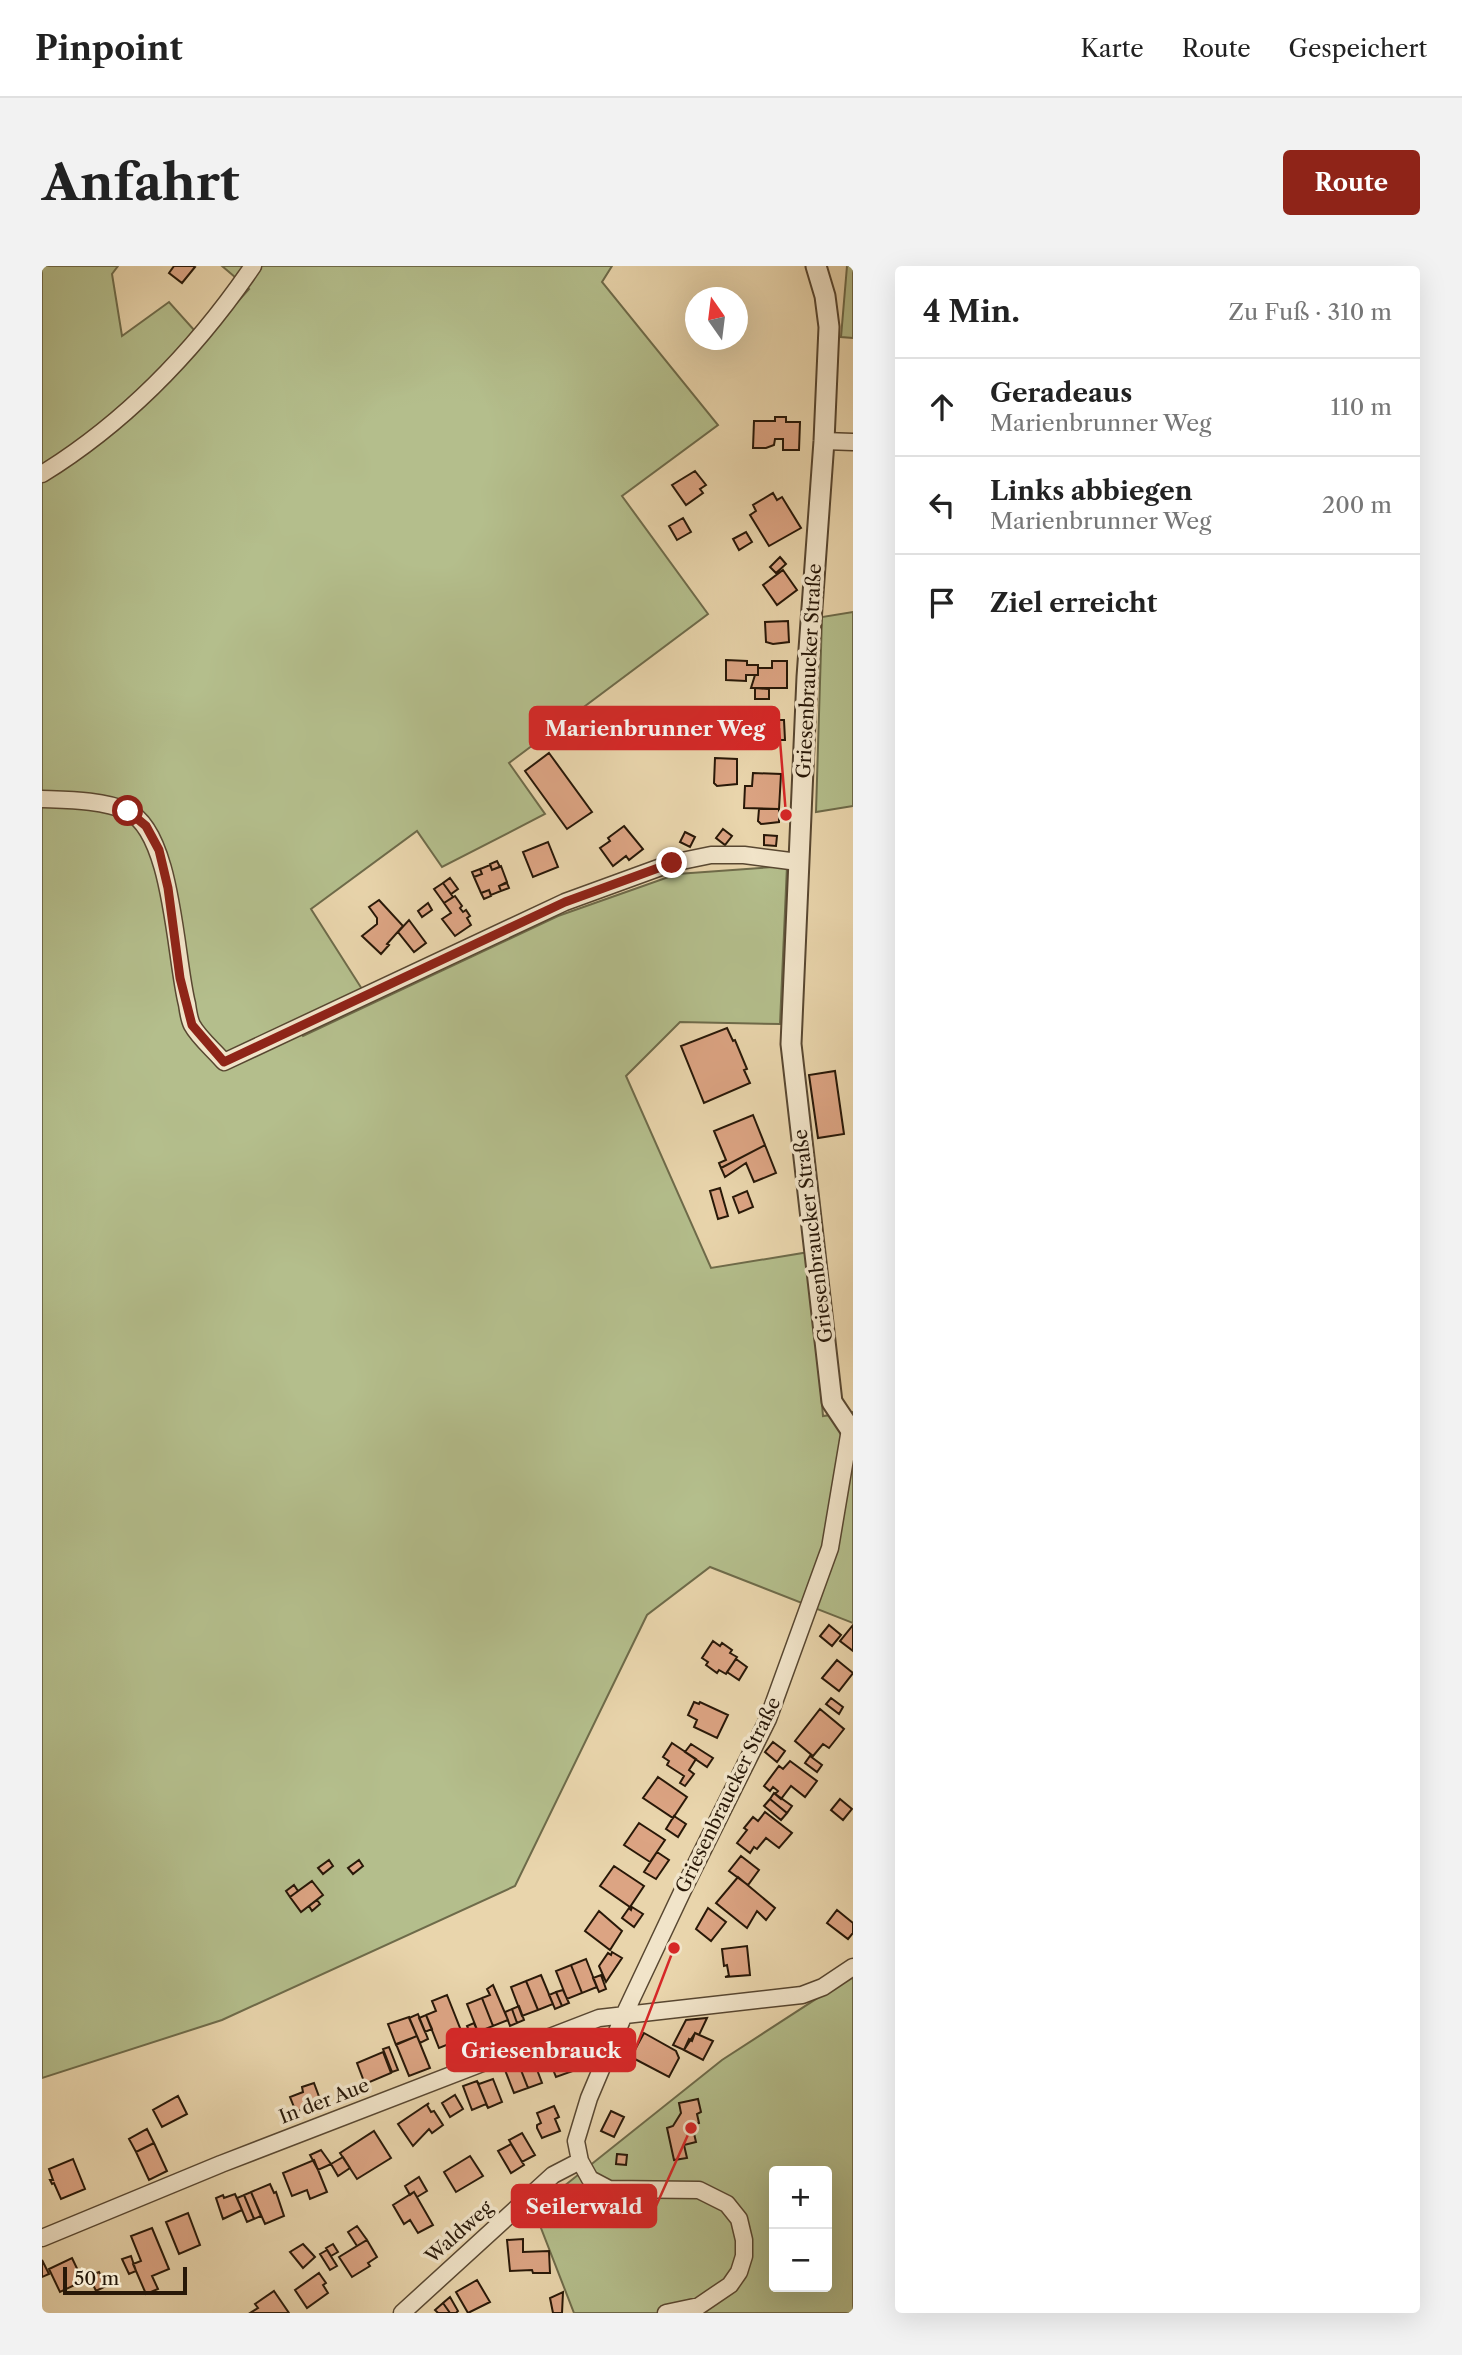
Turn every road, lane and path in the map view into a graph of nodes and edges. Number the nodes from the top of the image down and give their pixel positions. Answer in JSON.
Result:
{"nodes":[{"id":1,"x":253,"y":266,"type":"edge"},
{"id":2,"x":816,"y":266,"type":"edge"},
{"id":3,"x":824,"y":441,"type":"junction"},
{"id":4,"x":853,"y":442,"type":"edge"},
{"id":5,"x":42,"y":474,"type":"edge"},
{"id":6,"x":42,"y":799,"type":"edge"},
{"id":7,"x":798,"y":862,"type":"junction"},
{"id":8,"x":852,"y":1429,"type":"edge"},
{"id":9,"x":853,"y":1967,"type":"edge"},
{"id":10,"x":624,"y":2015,"type":"junction"},
{"id":11,"x":580,"y":2161,"type":"junction"},
{"id":12,"x":42,"y":2238,"type":"edge"},
{"id":13,"x":402,"y":2313,"type":"edge"},
{"id":14,"x":666,"y":2313,"type":"edge"}],
"edges":[{"from":1,"to":5,"type":"street"},
{"from":2,"to":3,"type":"street","name":"Griesenbraucker Straße"},
{"from":3,"to":4,"type":"street"},
{"from":3,"to":7,"type":"street","name":"Griesenbraucker Straße"},
{"from":6,"to":7,"type":"street"},
{"from":7,"to":8,"type":"street","name":"Griesenbraucker Straße"},
{"from":8,"to":10,"type":"street","name":"Griesenbraucker Straße"},
{"from":9,"to":10,"type":"street","name":"In der Aue"},
{"from":10,"to":11,"type":"street","name":"Griesenbraucker Straße"},
{"from":10,"to":12,"type":"street","name":"In der Aue"},
{"from":11,"to":13,"type":"street","name":"Waldweg"},
{"from":11,"to":14,"type":"street"}]}
